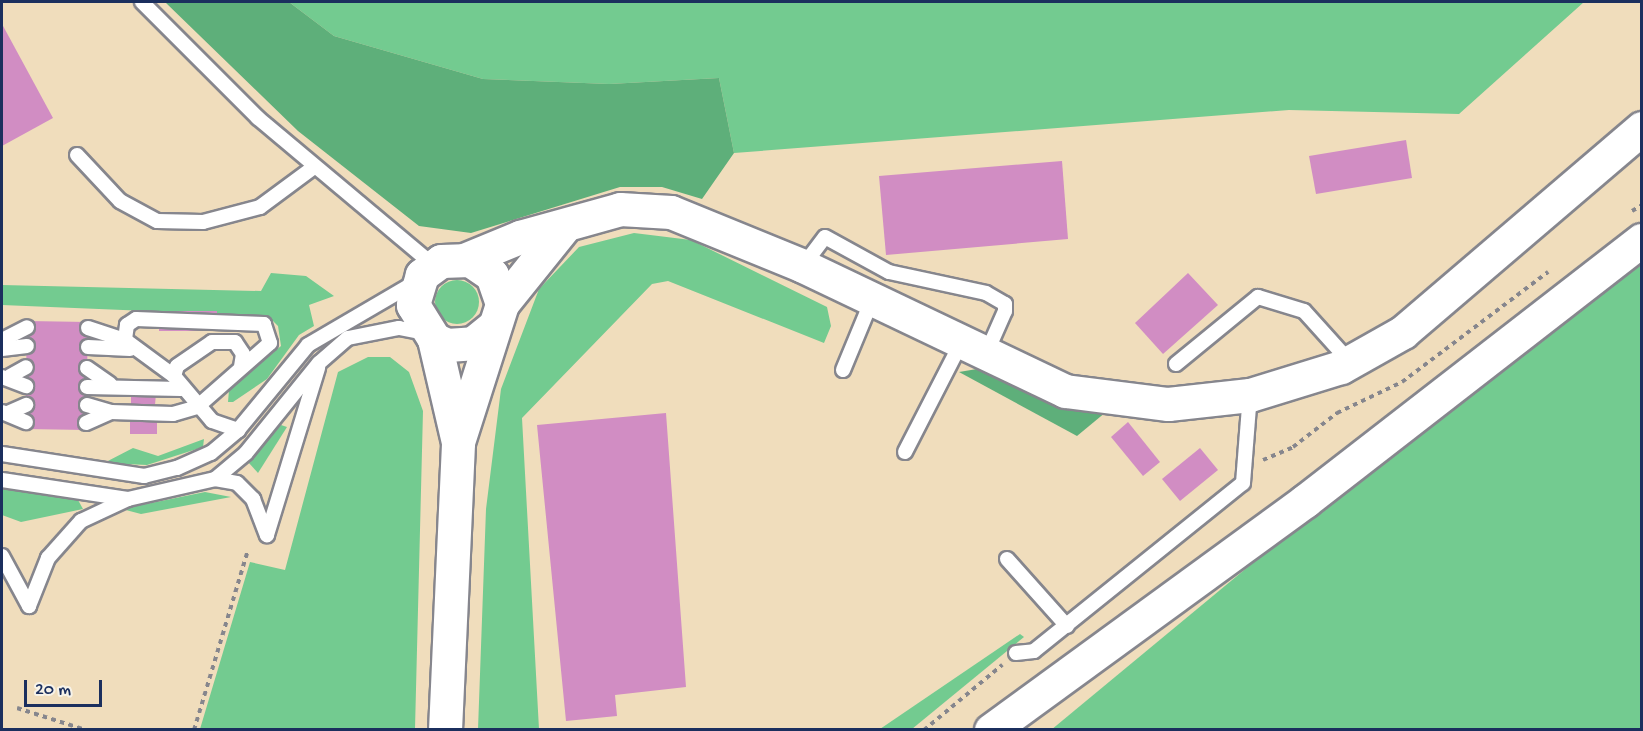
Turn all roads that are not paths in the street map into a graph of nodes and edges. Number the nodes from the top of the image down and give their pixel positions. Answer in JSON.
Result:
{"nodes":[{"id":1,"x":142,"y":2,"type":"edge"},
{"id":2,"x":1641,"y":128,"type":"edge"},
{"id":3,"x":77,"y":155,"type":"dead end"},
{"id":4,"x":314,"y":167,"type":"junction"},
{"id":5,"x":563,"y":228,"type":"junction"},
{"id":6,"x":1632,"y":229,"type":"edge"},
{"id":7,"x":803,"y":266,"type":"junction"},
{"id":8,"x":439,"y":268,"type":"junction"},
{"id":9,"x":872,"y":300,"type":"junction"},
{"id":10,"x":498,"y":315,"type":"junction"},
{"id":11,"x":27,"y":327,"type":"dead end"},
{"id":12,"x":88,"y":328,"type":"dead end"},
{"id":13,"x":431,"y":336,"type":"junction"},
{"id":14,"x":2,"y":340,"type":"edge"},
{"id":15,"x":125,"y":340,"type":"junction"},
{"id":16,"x":27,"y":346,"type":"dead end"},
{"id":17,"x":88,"y":347,"type":"dead end"},
{"id":18,"x":2,"y":349,"type":"edge"},
{"id":19,"x":974,"y":349,"type":"junction"},
{"id":20,"x":141,"y":351,"type":"junction"},
{"id":21,"x":1350,"y":362,"type":"junction"},
{"id":22,"x":319,"y":363,"type":"junction"},
{"id":23,"x":1176,"y":364,"type":"dead end"},
{"id":24,"x":241,"y":366,"type":"junction"},
{"id":25,"x":26,"y":367,"type":"dead end"},
{"id":26,"x":87,"y":368,"type":"dead end"},
{"id":27,"x":843,"y":370,"type":"dead end"},
{"id":28,"x":174,"y":376,"type":"junction"},
{"id":29,"x":6,"y":377,"type":"edge"},
{"id":30,"x":110,"y":384,"type":"junction"},
{"id":31,"x":26,"y":386,"type":"dead end"},
{"id":32,"x":87,"y":387,"type":"dead end"},
{"id":33,"x":181,"y":389,"type":"junction"},
{"id":34,"x":1250,"y":395,"type":"junction"},
{"id":35,"x":26,"y":405,"type":"dead end"},
{"id":36,"x":87,"y":405,"type":"dead end"},
{"id":37,"x":197,"y":407,"type":"junction"},
{"id":38,"x":5,"y":412,"type":"edge"},
{"id":39,"x":111,"y":412,"type":"junction"},
{"id":40,"x":26,"y":422,"type":"dead end"},
{"id":41,"x":86,"y":423,"type":"dead end"},
{"id":42,"x":238,"y":430,"type":"junction"},
{"id":43,"x":458,"y":442,"type":"junction"},
{"id":44,"x":905,"y":452,"type":"dead end"},
{"id":45,"x":2,"y":454,"type":"edge"},
{"id":46,"x":214,"y":479,"type":"junction"},
{"id":47,"x":2,"y":480,"type":"edge"},
{"id":48,"x":128,"y":499,"type":"junction"},
{"id":49,"x":2,"y":556,"type":"edge"},
{"id":50,"x":1007,"y":559,"type":"dead end"},
{"id":51,"x":1066,"y":626,"type":"junction"},
{"id":52,"x":1016,"y":654,"type":"road end"},
{"id":53,"x":445,"y":729,"type":"edge"},
{"id":54,"x":991,"y":729,"type":"edge"}],
"edges":[{"from":1,"to":4,"type":"lane"},
{"from":2,"to":21,"type":"main road"},
{"from":3,"to":4,"type":"lane"},
{"from":4,"to":8,"type":"lane"},
{"from":5,"to":7,"type":"main road"},
{"from":5,"to":8,"type":"main road"},
{"from":5,"to":10,"type":"main road"},
{"from":6,"to":54,"type":"main road"},
{"from":7,"to":9,"type":"main road"},
{"from":7,"to":19,"type":"lane"},
{"from":8,"to":10,"type":"main road"},
{"from":8,"to":13,"type":"main road"},
{"from":8,"to":42,"type":"lane"},
{"from":9,"to":19,"type":"main road"},
{"from":9,"to":27,"type":"lane"},
{"from":10,"to":13,"type":"main road"},
{"from":10,"to":43,"type":"main road"},
{"from":11,"to":14,"type":"lane"},
{"from":12,"to":15,"type":"lane"},
{"from":13,"to":22,"type":"lane"},
{"from":13,"to":43,"type":"main road"},
{"from":15,"to":20,"type":"lane"},
{"from":15,"to":24,"type":"lane"},
{"from":16,"to":18,"type":"lane"},
{"from":17,"to":20,"type":"lane"},
{"from":19,"to":34,"type":"main road"},
{"from":19,"to":44,"type":"lane"},
{"from":20,"to":28,"type":"lane"},
{"from":21,"to":23,"type":"lane"},
{"from":21,"to":34,"type":"main road"},
{"from":22,"to":46,"type":"lane"},
{"from":22,"to":46,"type":"lane"},
{"from":24,"to":28,"type":"lane"},
{"from":24,"to":37,"type":"lane"},
{"from":25,"to":29,"type":"lane"},
{"from":26,"to":30,"type":"lane"},
{"from":28,"to":33,"type":"lane"},
{"from":29,"to":31,"type":"lane"},
{"from":30,"to":32,"type":"lane"},
{"from":30,"to":33,"type":"lane"},
{"from":33,"to":37,"type":"lane"},
{"from":34,"to":51,"type":"lane"},
{"from":35,"to":38,"type":"lane"},
{"from":36,"to":39,"type":"lane"},
{"from":37,"to":39,"type":"lane"},
{"from":37,"to":42,"type":"lane"},
{"from":38,"to":40,"type":"lane"},
{"from":39,"to":41,"type":"lane"},
{"from":42,"to":45,"type":"lane"},
{"from":43,"to":53,"type":"main road"},
{"from":46,"to":48,"type":"lane"},
{"from":47,"to":48,"type":"lane"},
{"from":48,"to":49,"type":"lane"},
{"from":50,"to":51,"type":"lane"},
{"from":51,"to":52,"type":"lane"}]}
